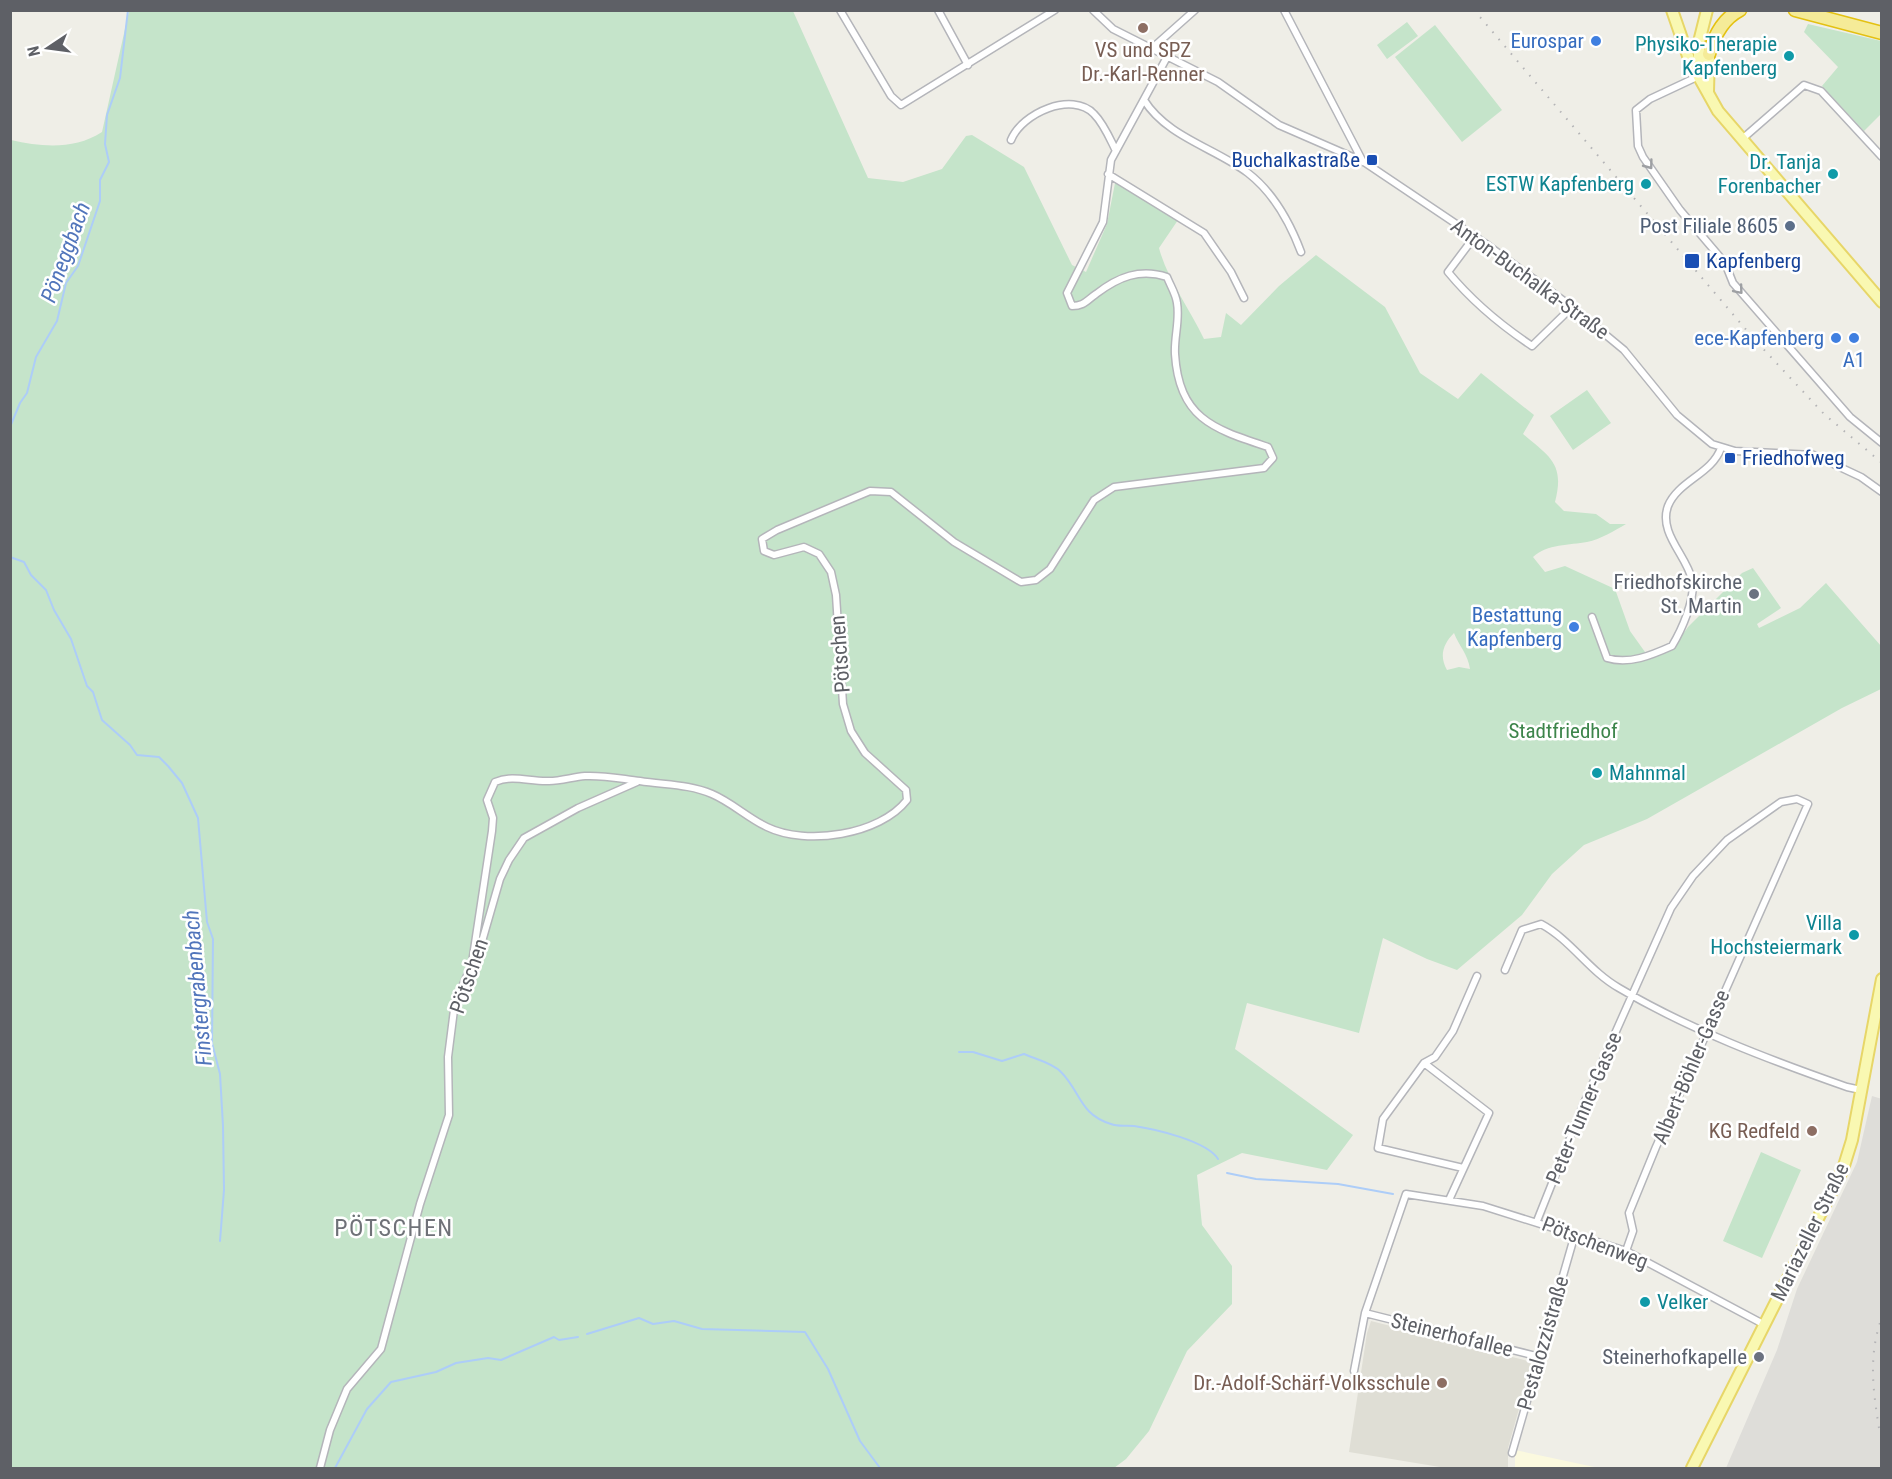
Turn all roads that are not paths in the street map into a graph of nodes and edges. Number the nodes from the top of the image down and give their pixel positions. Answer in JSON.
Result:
{"nodes":[{"id":1,"x":840,"y":10,"type":"edge"},
{"id":2,"x":938,"y":10,"type":"edge"},
{"id":3,"x":1055,"y":10,"type":"edge"},
{"id":4,"x":1093,"y":10,"type":"edge"},
{"id":5,"x":1195,"y":10,"type":"edge"},
{"id":6,"x":1284,"y":10,"type":"edge"},
{"id":7,"x":1672,"y":10,"type":"edge"},
{"id":8,"x":1707,"y":10,"type":"edge"},
{"id":9,"x":1740,"y":10,"type":"edge"},
{"id":10,"x":1795,"y":10,"type":"edge"},
{"id":11,"x":1879,"y":30,"type":"edge"},
{"id":12,"x":1150,"y":50,"type":"junction"},
{"id":13,"x":1709,"y":54,"type":"joint"},
{"id":14,"x":1167,"y":57,"type":"junction"},
{"id":15,"x":968,"y":65,"type":"junction"},
{"id":16,"x":1699,"y":76,"type":"junction"},
{"id":17,"x":1708,"y":94,"type":"junction"},
{"id":18,"x":1144,"y":100,"type":"junction"},
{"id":19,"x":1011,"y":140,"type":"dead end"},
{"id":20,"x":1741,"y":140,"type":"junction"},
{"id":21,"x":1116,"y":151,"type":"junction"},
{"id":22,"x":1881,"y":158,"type":"edge"},
{"id":23,"x":1364,"y":162,"type":"junction"},
{"id":24,"x":1108,"y":174,"type":"junction"},
{"id":25,"x":1475,"y":236,"type":"junction"},
{"id":26,"x":1301,"y":252,"type":"dead end"},
{"id":27,"x":1244,"y":298,"type":"dead end"},
{"id":28,"x":1881,"y":302,"type":"edge"},
{"id":29,"x":1572,"y":307,"type":"junction"},
{"id":30,"x":1881,"y":443,"type":"edge"},
{"id":31,"x":1721,"y":448,"type":"junction"},
{"id":32,"x":1881,"y":492,"type":"edge"},
{"id":33,"x":1592,"y":616,"type":"dead end"},
{"id":34,"x":638,"y":781,"type":"junction"},
{"id":35,"x":1799,"y":820,"type":"joint"},
{"id":36,"x":472,"y":963,"type":"junction"},
{"id":37,"x":1505,"y":970,"type":"dead end"},
{"id":38,"x":1477,"y":976,"type":"dead end"},
{"id":39,"x":1881,"y":979,"type":"edge"},
{"id":40,"x":1632,"y":996,"type":"junction"},
{"id":41,"x":1706,"y":1032,"type":"junction"},
{"id":42,"x":1424,"y":1063,"type":"junction"},
{"id":43,"x":1861,"y":1090,"type":"junction"},
{"id":44,"x":1463,"y":1168,"type":"junction"},
{"id":45,"x":1449,"y":1200,"type":"junction"},
{"id":46,"x":1537,"y":1221,"type":"junction"},
{"id":47,"x":1575,"y":1234,"type":"junction"},
{"id":48,"x":1626,"y":1251,"type":"junction"},
{"id":49,"x":1365,"y":1313,"type":"junction"},
{"id":50,"x":1765,"y":1324,"type":"junction"},
{"id":51,"x":1540,"y":1357,"type":"junction"},
{"id":52,"x":1354,"y":1371,"type":"dead end"},
{"id":53,"x":1512,"y":1453,"type":"dead end"},
{"id":54,"x":320,"y":1468,"type":"edge"},
{"id":55,"x":1692,"y":1468,"type":"edge"}],
"edges":[{"from":1,"to":15,"type":"street"},
{"from":2,"to":15,"type":"street"},
{"from":3,"to":15,"type":"street"},
{"from":4,"to":12,"type":"street","name":"Anton-Buchalka-Straße"},
{"from":5,"to":12,"type":"street"},
{"from":6,"to":23,"type":"street"},
{"from":7,"to":16,"type":"main road"},
{"from":8,"to":16,"type":"main road"},
{"from":9,"to":13,"type":"highway"},
{"from":10,"to":11,"type":"highway"},
{"from":12,"to":14,"type":"street","name":"Anton-Buchalka-Straße"},
{"from":13,"to":17,"type":"main road"},
{"from":14,"to":18,"type":"street"},
{"from":14,"to":23,"type":"street","name":"Anton-Buchalka-Straße"},
{"from":16,"to":17,"type":"main road"},
{"from":16,"to":30,"type":"street","one_way":true},
{"from":17,"to":20,"type":"main road"},
{"from":18,"to":21,"type":"street"},
{"from":18,"to":26,"type":"street"},
{"from":19,"to":21,"type":"street"},
{"from":20,"to":22,"type":"street"},
{"from":20,"to":28,"type":"main road"},
{"from":21,"to":24,"type":"street"},
{"from":23,"to":25,"type":"street","name":"Anton-Buchalka-Straße"},
{"from":24,"to":27,"type":"street"},
{"from":24,"to":34,"type":"street","name":"Pötschen"},
{"from":25,"to":29,"type":"street","name":"Anton-Buchalka-Straße"},
{"from":25,"to":29,"type":"street"},
{"from":29,"to":31,"type":"street","name":"Anton-Buchalka-Straße"},
{"from":31,"to":32,"type":"street","name":"Anton-Buchalka-Straße"},
{"from":31,"to":33,"type":"street"},
{"from":34,"to":36,"type":"street","name":"Pötschen"},
{"from":34,"to":36,"type":"street"},
{"from":35,"to":40,"type":"street","name":"Peter-Tunner-Gasse"},
{"from":35,"to":41,"type":"street","name":"Albert-Böhler-Gasse"},
{"from":36,"to":54,"type":"street","name":"Pötschen"},
{"from":37,"to":40,"type":"street"},
{"from":38,"to":42,"type":"street"},
{"from":39,"to":43,"type":"main road","name":"Mariazeller Straße"},
{"from":40,"to":41,"type":"street"},
{"from":40,"to":46,"type":"street","name":"Peter-Tunner-Gasse"},
{"from":41,"to":43,"type":"street"},
{"from":41,"to":48,"type":"street","name":"Albert-Böhler-Gasse"},
{"from":42,"to":44,"type":"street"},
{"from":42,"to":44,"type":"street"},
{"from":43,"to":50,"type":"main road","name":"Mariazeller Straße"},
{"from":44,"to":45,"type":"street"},
{"from":45,"to":46,"type":"street","name":"Pötschenweg"},
{"from":45,"to":49,"type":"street","name":"Pötschenweg"},
{"from":46,"to":47,"type":"street","name":"Pötschenweg"},
{"from":47,"to":48,"type":"street","name":"Pötschenweg"},
{"from":47,"to":51,"type":"street","name":"Pestalozzistraße"},
{"from":48,"to":50,"type":"street","name":"Pötschenweg"},
{"from":49,"to":51,"type":"street","name":"Steinerhofallee"},
{"from":49,"to":52,"type":"street","name":"Pötschenweg"},
{"from":50,"to":55,"type":"main road","name":"Mariazeller Straße"},
{"from":51,"to":53,"type":"street","name":"Pestalozzistraße"}]}
